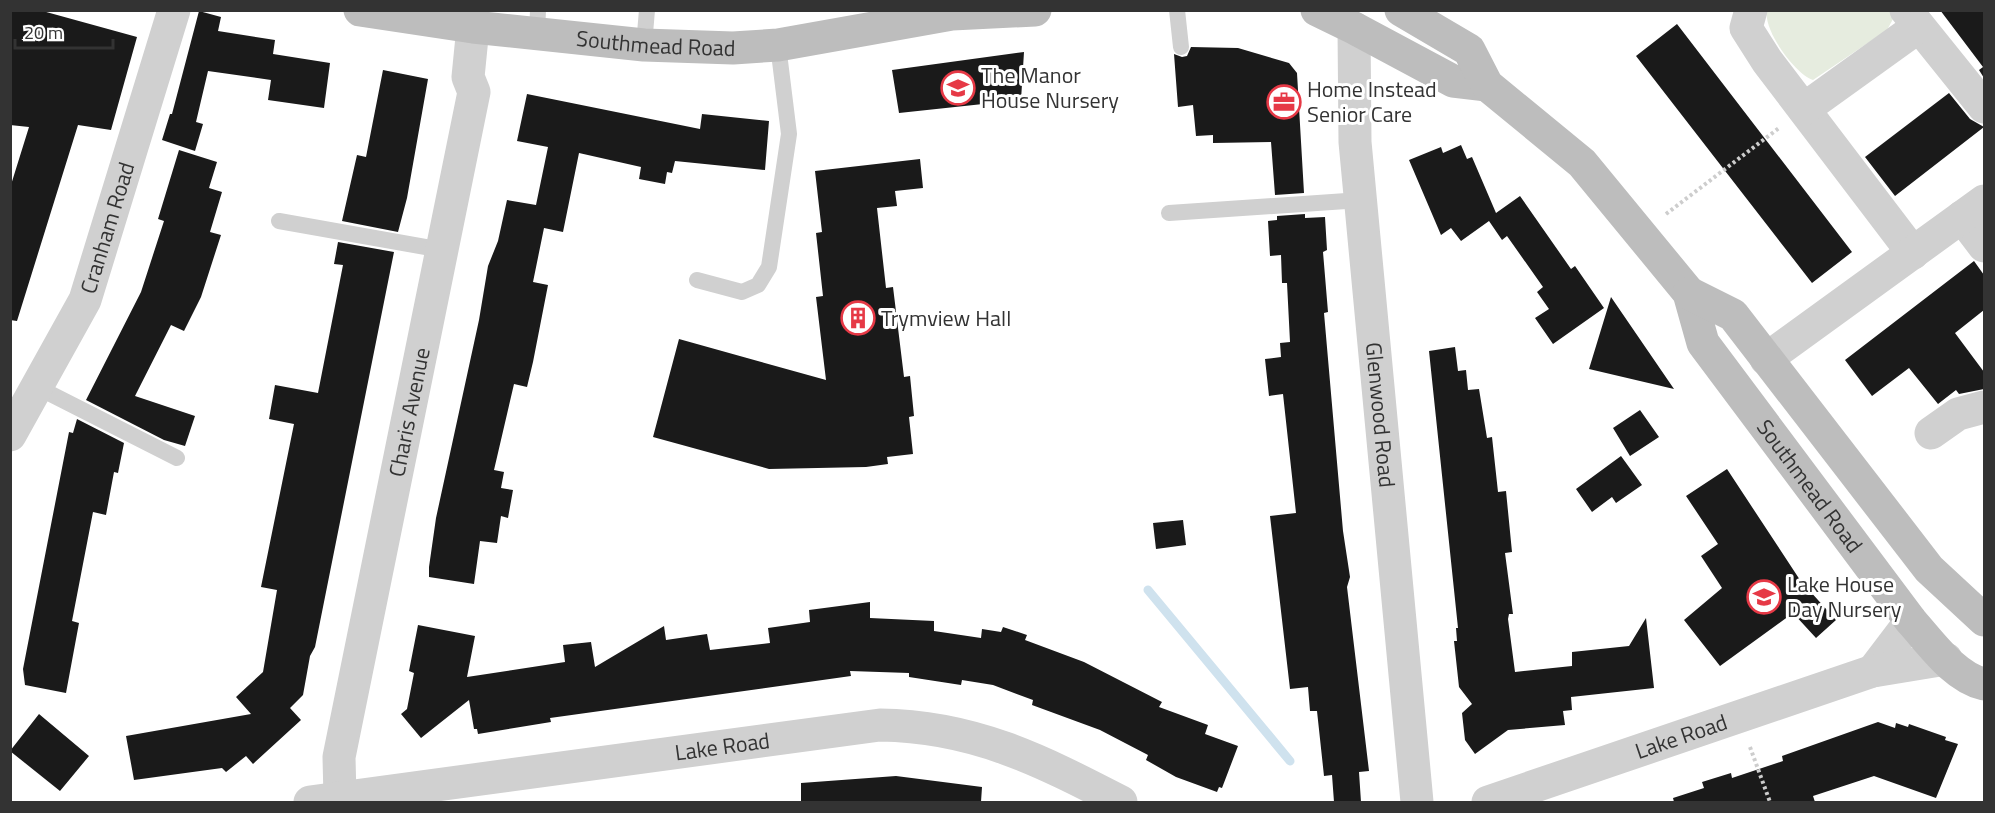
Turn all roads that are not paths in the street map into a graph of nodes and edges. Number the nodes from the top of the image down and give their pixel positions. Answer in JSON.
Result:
{"nodes":[{"id":1,"x":174,"y":10,"type":"edge"},
{"id":2,"x":360,"y":10,"type":"edge"},
{"id":3,"x":647,"y":10,"type":"edge"},
{"id":4,"x":1035,"y":10,"type":"edge"},
{"id":5,"x":1177,"y":10,"type":"edge"},
{"id":6,"x":1317,"y":10,"type":"edge"},
{"id":7,"x":1401,"y":10,"type":"edge"},
{"id":8,"x":1751,"y":10,"type":"edge"},
{"id":9,"x":955,"y":12,"type":"edge"},
{"id":10,"x":1912,"y":19,"type":"edge"},
{"id":11,"x":537,"y":22,"type":"edge"},
{"id":12,"x":1439,"y":22,"type":"edge"},
{"id":13,"x":473,"y":27,"type":"junction"},
{"id":14,"x":1354,"y":28,"type":"junction"},
{"id":15,"x":644,"y":45,"type":"junction"},
{"id":16,"x":778,"y":45,"type":"junction"},
{"id":17,"x":1181,"y":47,"type":"dead end"},
{"id":18,"x":1488,"y":85,"type":"junction"},
{"id":19,"x":1984,"y":107,"type":"edge"},
{"id":20,"x":1804,"y":109,"type":"junction"},
{"id":21,"x":1361,"y":200,"type":"junction"},
{"id":22,"x":1973,"y":209,"type":"edge"},
{"id":23,"x":1169,"y":213,"type":"dead end"},
{"id":24,"x":279,"y":221,"type":"dead end"},
{"id":25,"x":1984,"y":246,"type":"edge"},
{"id":26,"x":442,"y":249,"type":"junction"},
{"id":27,"x":1913,"y":253,"type":"junction"},
{"id":28,"x":697,"y":280,"type":"dead end"},
{"id":29,"x":1689,"y":293,"type":"junction"},
{"id":30,"x":1766,"y":358,"type":"junction"},
{"id":31,"x":37,"y":387,"type":"junction"},
{"id":32,"x":1984,"y":406,"type":"edge"},
{"id":33,"x":1931,"y":434,"type":"dead end"},
{"id":34,"x":10,"y":435,"type":"edge"},
{"id":35,"x":177,"y":458,"type":"dead end"},
{"id":36,"x":1984,"y":620,"type":"edge"},
{"id":37,"x":1911,"y":621,"type":"junction"},
{"id":38,"x":1946,"y":659,"type":"junction"},
{"id":39,"x":1873,"y":671,"type":"junction"},
{"id":40,"x":1984,"y":684,"type":"edge"},
{"id":41,"x":325,"y":800,"type":"edge"},
{"id":42,"x":1120,"y":802,"type":"edge"},
{"id":43,"x":1417,"y":802,"type":"edge"},
{"id":44,"x":1488,"y":802,"type":"edge"}],
"edges":[{"from":1,"to":31,"type":"street","name":"Cranham Road"},
{"from":2,"to":13,"type":"main road","name":"Southmead Road"},
{"from":3,"to":15,"type":"lane"},
{"from":4,"to":9,"type":"main road","name":"Southmead Road"},
{"from":5,"to":17,"type":"lane"},
{"from":6,"to":14,"type":"main road"},
{"from":7,"to":12,"type":"main road","name":"Southmead Road"},
{"from":8,"to":20,"type":"street"},
{"from":9,"to":16,"type":"main road","name":"Southmead Road"},
{"from":10,"to":19,"type":"street"},
{"from":10,"to":20,"type":"street"},
{"from":11,"to":13,"type":"main road","name":"Southmead Road"},
{"from":11,"to":15,"type":"main road","name":"Southmead Road"},
{"from":12,"to":18,"type":"main road","name":"Southmead Road"},
{"from":13,"to":26,"type":"street","name":"Charis Avenue"},
{"from":14,"to":18,"type":"main road"},
{"from":14,"to":21,"type":"street","name":"Glenwood Road"},
{"from":15,"to":16,"type":"main road","name":"Southmead Road"},
{"from":16,"to":28,"type":"lane"},
{"from":18,"to":29,"type":"main road","name":"Southmead Road"},
{"from":20,"to":27,"type":"street"},
{"from":21,"to":23,"type":"lane"},
{"from":21,"to":43,"type":"street","name":"Glenwood Road"},
{"from":22,"to":25,"type":"street"},
{"from":22,"to":27,"type":"street"},
{"from":24,"to":26,"type":"lane"},
{"from":26,"to":41,"type":"street","name":"Charis Avenue"},
{"from":27,"to":30,"type":"street"},
{"from":29,"to":30,"type":"main road","name":"Southmead Road"},
{"from":29,"to":37,"type":"main road","name":"Southmead Road"},
{"from":30,"to":36,"type":"main road","name":"Southmead Road"},
{"from":31,"to":34,"type":"street","name":"Cranham Road"},
{"from":31,"to":35,"type":"lane"},
{"from":32,"to":33,"type":"street"},
{"from":37,"to":38,"type":"main road","name":"Southmead Road"},
{"from":37,"to":39,"type":"street"},
{"from":38,"to":39,"type":"street","name":"Lake Road"},
{"from":38,"to":40,"type":"main road","name":"Southmead Road"},
{"from":39,"to":44,"type":"street","name":"Lake Road"},
{"from":41,"to":42,"type":"street","name":"Lake Road"}]}
